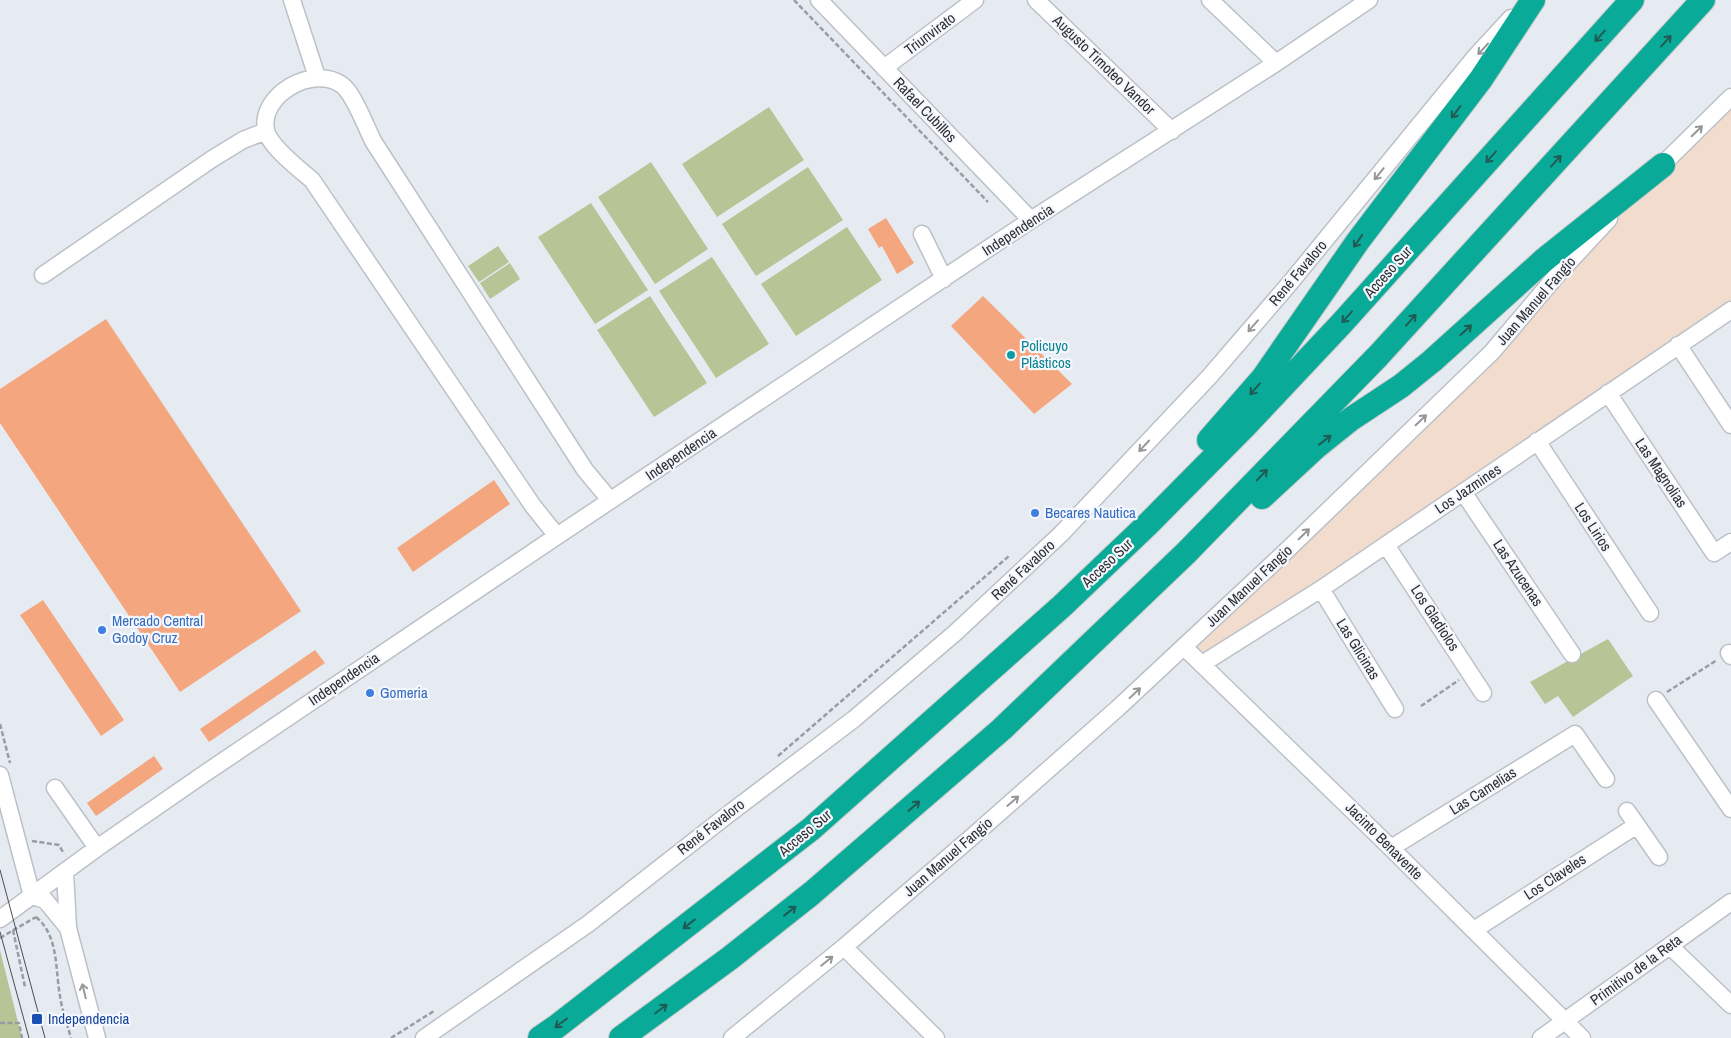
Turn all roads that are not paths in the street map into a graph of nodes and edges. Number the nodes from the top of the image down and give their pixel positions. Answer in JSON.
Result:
{"nodes":[{"id":1,"x":292,"y":0,"type":"edge"},
{"id":2,"x":819,"y":0,"type":"edge"},
{"id":3,"x":975,"y":0,"type":"edge"},
{"id":4,"x":1036,"y":0,"type":"edge"},
{"id":5,"x":1210,"y":0,"type":"edge"},
{"id":6,"x":1369,"y":0,"type":"edge"},
{"id":7,"x":1528,"y":0,"type":"edge"},
{"id":8,"x":1534,"y":0,"type":"edge"},
{"id":9,"x":1632,"y":0,"type":"edge"},
{"id":10,"x":1703,"y":0,"type":"edge"},
{"id":11,"x":1276,"y":63,"type":"junction"},
{"id":12,"x":884,"y":68,"type":"junction"},
{"id":13,"x":317,"y":77,"type":"junction"},
{"id":14,"x":1731,"y":97,"type":"edge"},
{"id":15,"x":266,"y":131,"type":"junction"},
{"id":16,"x":1172,"y":131,"type":"junction"},
{"id":17,"x":1663,"y":165,"type":"junction"},
{"id":18,"x":1031,"y":220,"type":"junction"},
{"id":19,"x":922,"y":234,"type":"dead end"},
{"id":20,"x":43,"y":275,"type":"dead end"},
{"id":21,"x":944,"y":279,"type":"junction"},
{"id":22,"x":1731,"y":310,"type":"edge"},
{"id":23,"x":1678,"y":346,"type":"junction"},
{"id":24,"x":1608,"y":393,"type":"junction"},
{"id":25,"x":1731,"y":425,"type":"edge"},
{"id":26,"x":1537,"y":441,"type":"junction"},
{"id":27,"x":1463,"y":492,"type":"junction"},
{"id":28,"x":610,"y":500,"type":"junction"},
{"id":29,"x":556,"y":536,"type":"junction"},
{"id":30,"x":1731,"y":542,"type":"edge"},
{"id":31,"x":1386,"y":545,"type":"junction"},
{"id":32,"x":1320,"y":588,"type":"junction"},
{"id":33,"x":1650,"y":613,"type":"dead end"},
{"id":34,"x":1184,"y":646,"type":"junction"},
{"id":35,"x":1572,"y":654,"type":"dead end"},
{"id":36,"x":1202,"y":664,"type":"junction"},
{"id":37,"x":1483,"y":692,"type":"dead end"},
{"id":38,"x":1656,"y":700,"type":"road end"},
{"id":39,"x":1395,"y":708,"type":"dead end"},
{"id":40,"x":1002,"y":729,"type":"junction"},
{"id":41,"x":6,"y":772,"type":"edge"},
{"id":42,"x":1606,"y":779,"type":"dead end"},
{"id":43,"x":55,"y":788,"type":"dead end"},
{"id":44,"x":1731,"y":809,"type":"edge"},
{"id":45,"x":1627,"y":811,"type":"dead end"},
{"id":46,"x":1637,"y":824,"type":"junction"},
{"id":47,"x":97,"y":848,"type":"junction"},
{"id":48,"x":1392,"y":848,"type":"junction"},
{"id":49,"x":1659,"y":857,"type":"dead end"},
{"id":50,"x":68,"y":869,"type":"junction"},
{"id":51,"x":728,"y":894,"type":"junction"},
{"id":52,"x":32,"y":896,"type":"junction"},
{"id":53,"x":1731,"y":902,"type":"edge"},
{"id":54,"x":0,"y":919,"type":"edge"},
{"id":55,"x":68,"y":928,"type":"junction"},
{"id":56,"x":1474,"y":930,"type":"junction"},
{"id":57,"x":1670,"y":946,"type":"junction"},
{"id":58,"x":844,"y":947,"type":"junction"},
{"id":59,"x":1731,"y":1004,"type":"edge"},
{"id":60,"x":1565,"y":1021,"type":"junction"},
{"id":61,"x":751,"y":1033,"type":"edge"},
{"id":62,"x":97,"y":1038,"type":"edge"},
{"id":63,"x":424,"y":1038,"type":"edge"},
{"id":64,"x":540,"y":1038,"type":"edge"},
{"id":65,"x":622,"y":1038,"type":"edge"},
{"id":66,"x":732,"y":1038,"type":"edge"},
{"id":67,"x":936,"y":1038,"type":"edge"},
{"id":68,"x":1541,"y":1038,"type":"edge"},
{"id":69,"x":1582,"y":1038,"type":"edge"}],
"edges":[{"from":1,"to":13,"type":"street"},
{"from":2,"to":12,"type":"street","name":"Rafael Cubillos"},
{"from":3,"to":12,"type":"street","name":"Triunvirato"},
{"from":4,"to":16,"type":"street","name":"Augusto Timoteo Vandor"},
{"from":5,"to":11,"type":"street"},
{"from":6,"to":11,"type":"street","name":"Independencia"},
{"from":7,"to":63,"type":"street","name":"René Favaloro","one_way":true},
{"from":8,"to":51,"type":"highway","one_way":true},
{"from":9,"to":51,"type":"highway","name":"Acceso Sur","one_way":true},
{"from":40,"to":10,"type":"highway","one_way":true},
{"from":11,"to":16,"type":"street","name":"Independencia"},
{"from":12,"to":18,"type":"street","name":"Rafael Cubillos"},
{"from":13,"to":15,"type":"street"},
{"from":13,"to":28,"type":"street"},
{"from":17,"to":14,"type":"street","name":"Juan Manuel Fangio","one_way":true},
{"from":15,"to":20,"type":"street"},
{"from":15,"to":29,"type":"street"},
{"from":16,"to":18,"type":"street","name":"Independencia"},
{"from":34,"to":17,"type":"street","name":"Juan Manuel Fangio","one_way":true},
{"from":40,"to":17,"type":"highway","one_way":true},
{"from":18,"to":21,"type":"street","name":"Independencia"},
{"from":19,"to":21,"type":"street"},
{"from":21,"to":28,"type":"street","name":"Independencia"},
{"from":22,"to":23,"type":"street","name":"Los Jazmines"},
{"from":23,"to":24,"type":"street","name":"Los Jazmines"},
{"from":23,"to":25,"type":"street"},
{"from":24,"to":26,"type":"street","name":"Los Jazmines"},
{"from":24,"to":30,"type":"street","name":"Las Magnolias"},
{"from":26,"to":27,"type":"street","name":"Los Jazmines"},
{"from":26,"to":33,"type":"street","name":"Los Lirios"},
{"from":27,"to":31,"type":"street","name":"Los Jazmines"},
{"from":27,"to":35,"type":"street","name":"Las Azucenas"},
{"from":28,"to":29,"type":"street","name":"Independencia"},
{"from":29,"to":47,"type":"street","name":"Independencia"},
{"from":31,"to":32,"type":"street","name":"Los Jazmines"},
{"from":31,"to":37,"type":"street","name":"Los Gladiolos"},
{"from":32,"to":36,"type":"street","name":"Los Jazmines"},
{"from":32,"to":39,"type":"street","name":"Las Glicinas"},
{"from":34,"to":36,"type":"street","name":"Jacinto Benavente"},
{"from":58,"to":34,"type":"street","name":"Juan Manuel Fangio","one_way":true},
{"from":36,"to":48,"type":"street","name":"Jacinto Benavente"},
{"from":38,"to":44,"type":"street"},
{"from":65,"to":40,"type":"highway","one_way":true},
{"from":41,"to":52,"type":"street"},
{"from":42,"to":48,"type":"street","name":"Las Camelias"},
{"from":43,"to":47,"type":"street"},
{"from":45,"to":46,"type":"street"},
{"from":46,"to":49,"type":"street"},
{"from":46,"to":56,"type":"street","name":"Los Claveles"},
{"from":47,"to":50,"type":"street","name":"Independencia"},
{"from":48,"to":56,"type":"street","name":"Jacinto Benavente"},
{"from":50,"to":52,"type":"street","name":"Independencia"},
{"from":50,"to":55,"type":"street"},
{"from":51,"to":64,"type":"highway","name":"Acceso Sur","one_way":true},
{"from":52,"to":54,"type":"street","name":"Independencia"},
{"from":52,"to":55,"type":"street"},
{"from":53,"to":57,"type":"street","name":"Primitivo de la Reta"},
{"from":62,"to":55,"type":"street","one_way":true},
{"from":56,"to":60,"type":"street","name":"Jacinto Benavente"},
{"from":57,"to":59,"type":"street"},
{"from":57,"to":60,"type":"street","name":"Primitivo de la Reta"},
{"from":61,"to":58,"type":"street","name":"Juan Manuel Fangio","one_way":true},
{"from":58,"to":67,"type":"street"},
{"from":60,"to":68,"type":"street","name":"Primitivo de la Reta"},
{"from":60,"to":69,"type":"street","name":"Jacinto Benavente"},
{"from":61,"to":66,"type":"street","name":"Juan Manuel Fangio"}]}
